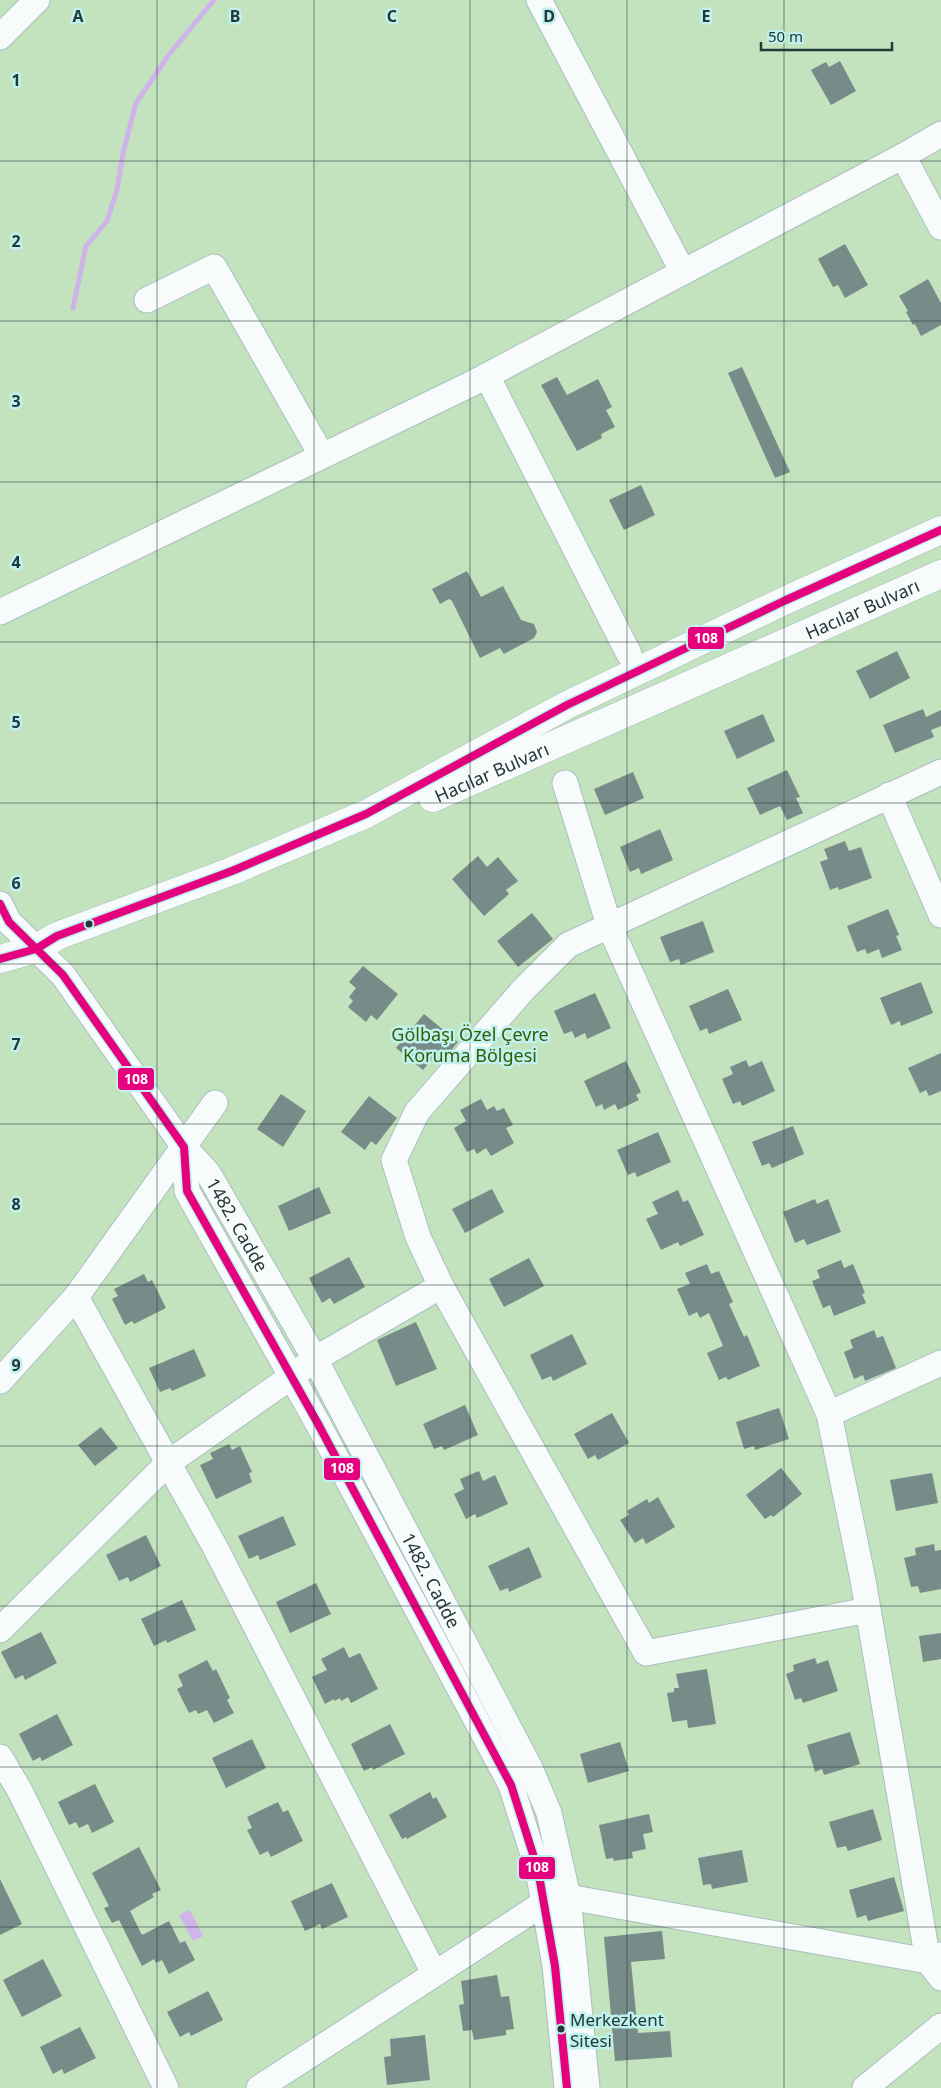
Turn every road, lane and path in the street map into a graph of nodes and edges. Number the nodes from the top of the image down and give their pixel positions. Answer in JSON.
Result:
{"nodes":[{"id":1,"x":37,"y":0,"type":"edge"},
{"id":2,"x":539,"y":0,"type":"edge"},
{"id":3,"x":0,"y":37,"type":"edge"},
{"id":4,"x":941,"y":134,"type":"edge"},
{"id":5,"x":903,"y":156,"type":"junction"},
{"id":6,"x":941,"y":227,"type":"edge"},
{"id":7,"x":683,"y":272,"type":"junction"},
{"id":8,"x":147,"y":300,"type":"dead end"},
{"id":9,"x":487,"y":376,"type":"junction"},
{"id":10,"x":322,"y":456,"type":"junction"},
{"id":11,"x":941,"y":530,"type":"edge"},
{"id":12,"x":941,"y":574,"type":"edge"},
{"id":13,"x":0,"y":612,"type":"edge"},
{"id":14,"x":629,"y":654,"type":"dead end"},
{"id":15,"x":941,"y":772,"type":"edge"},
{"id":16,"x":565,"y":783,"type":"dead end"},
{"id":17,"x":889,"y":795,"type":"junction"},
{"id":18,"x":0,"y":904,"type":"edge"},
{"id":19,"x":941,"y":915,"type":"edge"},
{"id":20,"x":609,"y":925,"type":"junction"},
{"id":21,"x":36,"y":949,"type":"junction"},
{"id":22,"x":0,"y":959,"type":"edge"},
{"id":23,"x":215,"y":1103,"type":"dead end"},
{"id":24,"x":184,"y":1147,"type":"junction"},
{"id":25,"x":440,"y":1286,"type":"junction"},
{"id":26,"x":76,"y":1297,"type":"junction"},
{"id":27,"x":315,"y":1359,"type":"junction"},
{"id":28,"x":941,"y":1363,"type":"edge"},
{"id":29,"x":291,"y":1378,"type":"junction"},
{"id":30,"x":0,"y":1381,"type":"edge"},
{"id":31,"x":829,"y":1414,"type":"junction"},
{"id":32,"x":168,"y":1463,"type":"junction"},
{"id":33,"x":868,"y":1610,"type":"junction"},
{"id":34,"x":0,"y":1630,"type":"edge"},
{"id":35,"x":0,"y":1757,"type":"edge"},
{"id":36,"x":568,"y":1897,"type":"junction"},
{"id":37,"x":544,"y":1903,"type":"junction"},
{"id":38,"x":937,"y":1965,"type":"edge"},
{"id":39,"x":434,"y":1973,"type":"junction"},
{"id":40,"x":941,"y":2026,"type":"edge"},
{"id":41,"x":166,"y":2088,"type":"edge"},
{"id":42,"x":259,"y":2088,"type":"edge"},
{"id":43,"x":567,"y":2088,"type":"edge"},
{"id":44,"x":587,"y":2088,"type":"edge"},
{"id":45,"x":865,"y":2088,"type":"edge"}],
"edges":[{"from":1,"to":3,"type":"street"},
{"from":2,"to":7,"type":"street"},
{"from":4,"to":5,"type":"street"},
{"from":5,"to":6,"type":"street"},
{"from":5,"to":7,"type":"street"},
{"from":7,"to":9,"type":"street"},
{"from":8,"to":10,"type":"street"},
{"from":9,"to":10,"type":"street"},
{"from":9,"to":14,"type":"street"},
{"from":10,"to":13,"type":"street"},
{"from":11,"to":21,"type":"main road","name":"Hacılar Bulvarı"},
{"from":12,"to":21,"type":"main road","name":"Hacılar Bulvarı"},
{"from":15,"to":17,"type":"street"},
{"from":16,"to":20,"type":"street"},
{"from":17,"to":19,"type":"street"},
{"from":17,"to":20,"type":"street"},
{"from":18,"to":21,"type":"street"},
{"from":20,"to":25,"type":"street"},
{"from":20,"to":31,"type":"street"},
{"from":21,"to":22,"type":"main road","name":"Hacılar Bulvarı"},
{"from":21,"to":24,"type":"street"},
{"from":23,"to":24,"type":"street"},
{"from":24,"to":26,"type":"street"},
{"from":24,"to":27,"type":"street","name":"1482. Cadde"},
{"from":24,"to":29,"type":"street","name":"1482. Cadde"},
{"from":25,"to":27,"type":"street"},
{"from":25,"to":33,"type":"street"},
{"from":26,"to":30,"type":"street"},
{"from":26,"to":32,"type":"street"},
{"from":27,"to":29,"type":"street"},
{"from":27,"to":36,"type":"street","name":"1482. Cadde"},
{"from":28,"to":31,"type":"street"},
{"from":29,"to":32,"type":"street"},
{"from":29,"to":37,"type":"street","name":"1482. Cadde"},
{"from":31,"to":33,"type":"street"},
{"from":32,"to":34,"type":"street"},
{"from":32,"to":39,"type":"street"},
{"from":33,"to":38,"type":"street"},
{"from":35,"to":41,"type":"street"},
{"from":36,"to":37,"type":"street"},
{"from":36,"to":38,"type":"street"},
{"from":36,"to":44,"type":"street","name":"1482. Cadde"},
{"from":37,"to":39,"type":"street"},
{"from":37,"to":43,"type":"street","name":"1482. Cadde"},
{"from":39,"to":42,"type":"street"},
{"from":40,"to":45,"type":"street"}]}
